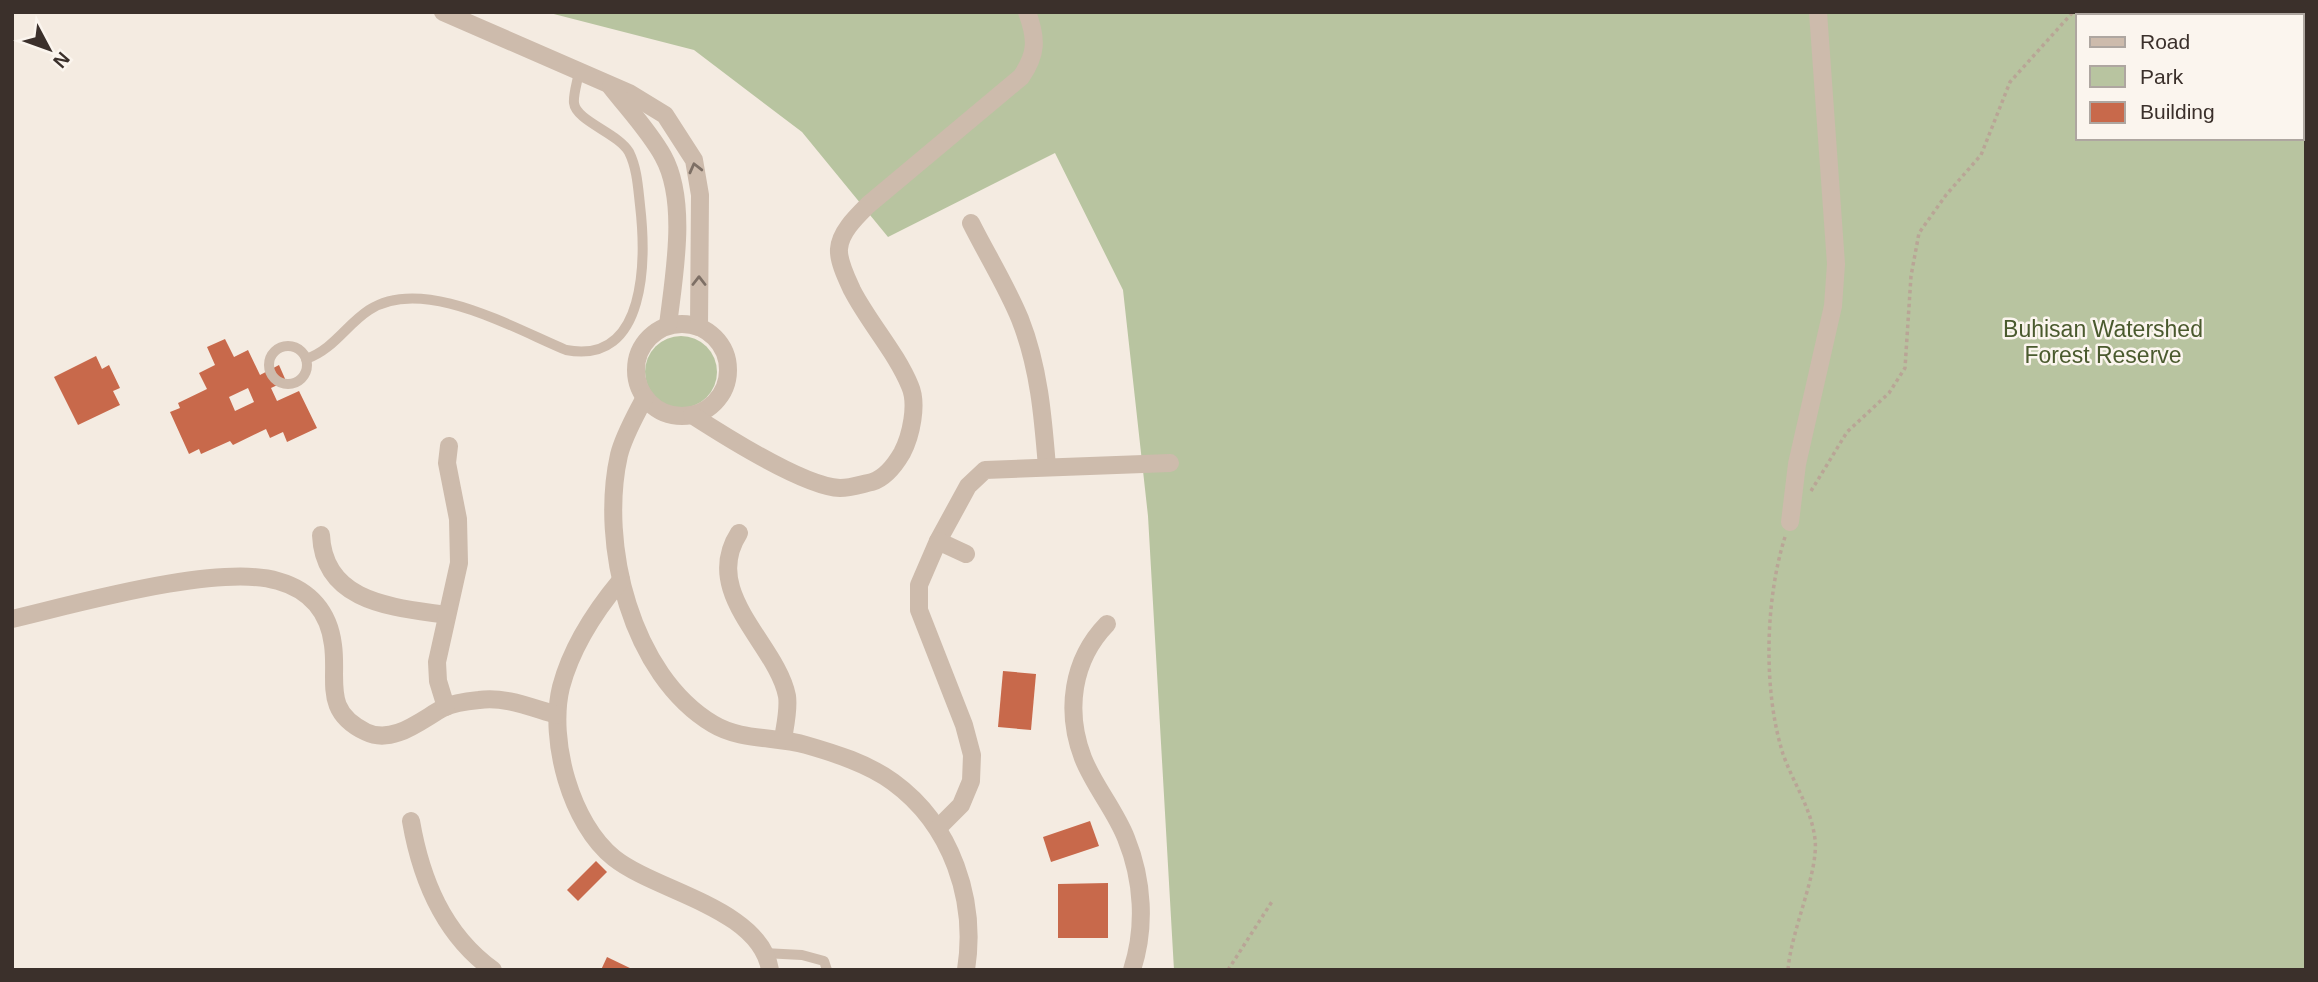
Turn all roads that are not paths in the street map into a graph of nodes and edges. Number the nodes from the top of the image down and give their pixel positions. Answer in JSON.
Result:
{"nodes":[{"id":1,"x":443,"y":12,"type":"edge"},
{"id":2,"x":1027,"y":12,"type":"edge"},
{"id":3,"x":1818,"y":12,"type":"edge"},
{"id":4,"x":579,"y":71,"type":"junction"},
{"id":5,"x":609,"y":84,"type":"junction"},
{"id":6,"x":971,"y":223,"type":"dead end"},
{"id":7,"x":668,"y":325,"type":"junction"},
{"id":8,"x":699,"y":327,"type":"junction"},
{"id":9,"x":306,"y":359,"type":"dead end"},
{"id":10,"x":645,"y":397,"type":"junction"},
{"id":11,"x":692,"y":415,"type":"junction"},
{"id":12,"x":449,"y":446,"type":"dead end"},
{"id":13,"x":1170,"y":463,"type":"dead end"},
{"id":14,"x":1047,"y":467,"type":"junction"},
{"id":15,"x":1790,"y":523,"type":"road end"},
{"id":16,"x":738,"y":533,"type":"dead end"},
{"id":17,"x":320,"y":535,"type":"dead end"},
{"id":18,"x":938,"y":541,"type":"junction"},
{"id":19,"x":965,"y":554,"type":"dead end"},
{"id":20,"x":621,"y":580,"type":"junction"},
{"id":21,"x":446,"y":615,"type":"junction"},
{"id":22,"x":12,"y":619,"type":"edge"},
{"id":23,"x":1107,"y":624,"type":"dead end"},
{"id":24,"x":446,"y":707,"type":"junction"},
{"id":25,"x":557,"y":715,"type":"junction"},
{"id":26,"x":783,"y":739,"type":"junction"},
{"id":27,"x":411,"y":821,"type":"dead end"},
{"id":28,"x":938,"y":828,"type":"junction"},
{"id":29,"x":767,"y":961,"type":"edge"},
{"id":30,"x":493,"y":970,"type":"edge"},
{"id":31,"x":827,"y":970,"type":"edge"},
{"id":32,"x":966,"y":970,"type":"edge"},
{"id":33,"x":1132,"y":970,"type":"edge"}],
"edges":[{"from":1,"to":4,"type":"street"},
{"from":2,"to":11,"type":"street"},
{"from":3,"to":15,"type":"street"},
{"from":4,"to":5,"type":"street"},
{"from":4,"to":9,"type":"lane"},
{"from":5,"to":7,"type":"street"},
{"from":8,"to":5,"type":"street","one_way":true},
{"from":6,"to":14,"type":"street"},
{"from":7,"to":8,"type":"street"},
{"from":7,"to":10,"type":"street"},
{"from":8,"to":11,"type":"street"},
{"from":10,"to":11,"type":"street"},
{"from":10,"to":20,"type":"street"},
{"from":12,"to":21,"type":"street"},
{"from":13,"to":14,"type":"street"},
{"from":14,"to":18,"type":"street"},
{"from":16,"to":26,"type":"street"},
{"from":17,"to":21,"type":"street"},
{"from":18,"to":19,"type":"street"},
{"from":18,"to":28,"type":"street"},
{"from":20,"to":25,"type":"street"},
{"from":20,"to":26,"type":"street"},
{"from":21,"to":24,"type":"street"},
{"from":22,"to":24,"type":"street"},
{"from":23,"to":33,"type":"street"},
{"from":24,"to":25,"type":"street"},
{"from":25,"to":29,"type":"street"},
{"from":26,"to":28,"type":"street"},
{"from":27,"to":30,"type":"street"},
{"from":28,"to":32,"type":"street"},
{"from":29,"to":31,"type":"lane"}]}
